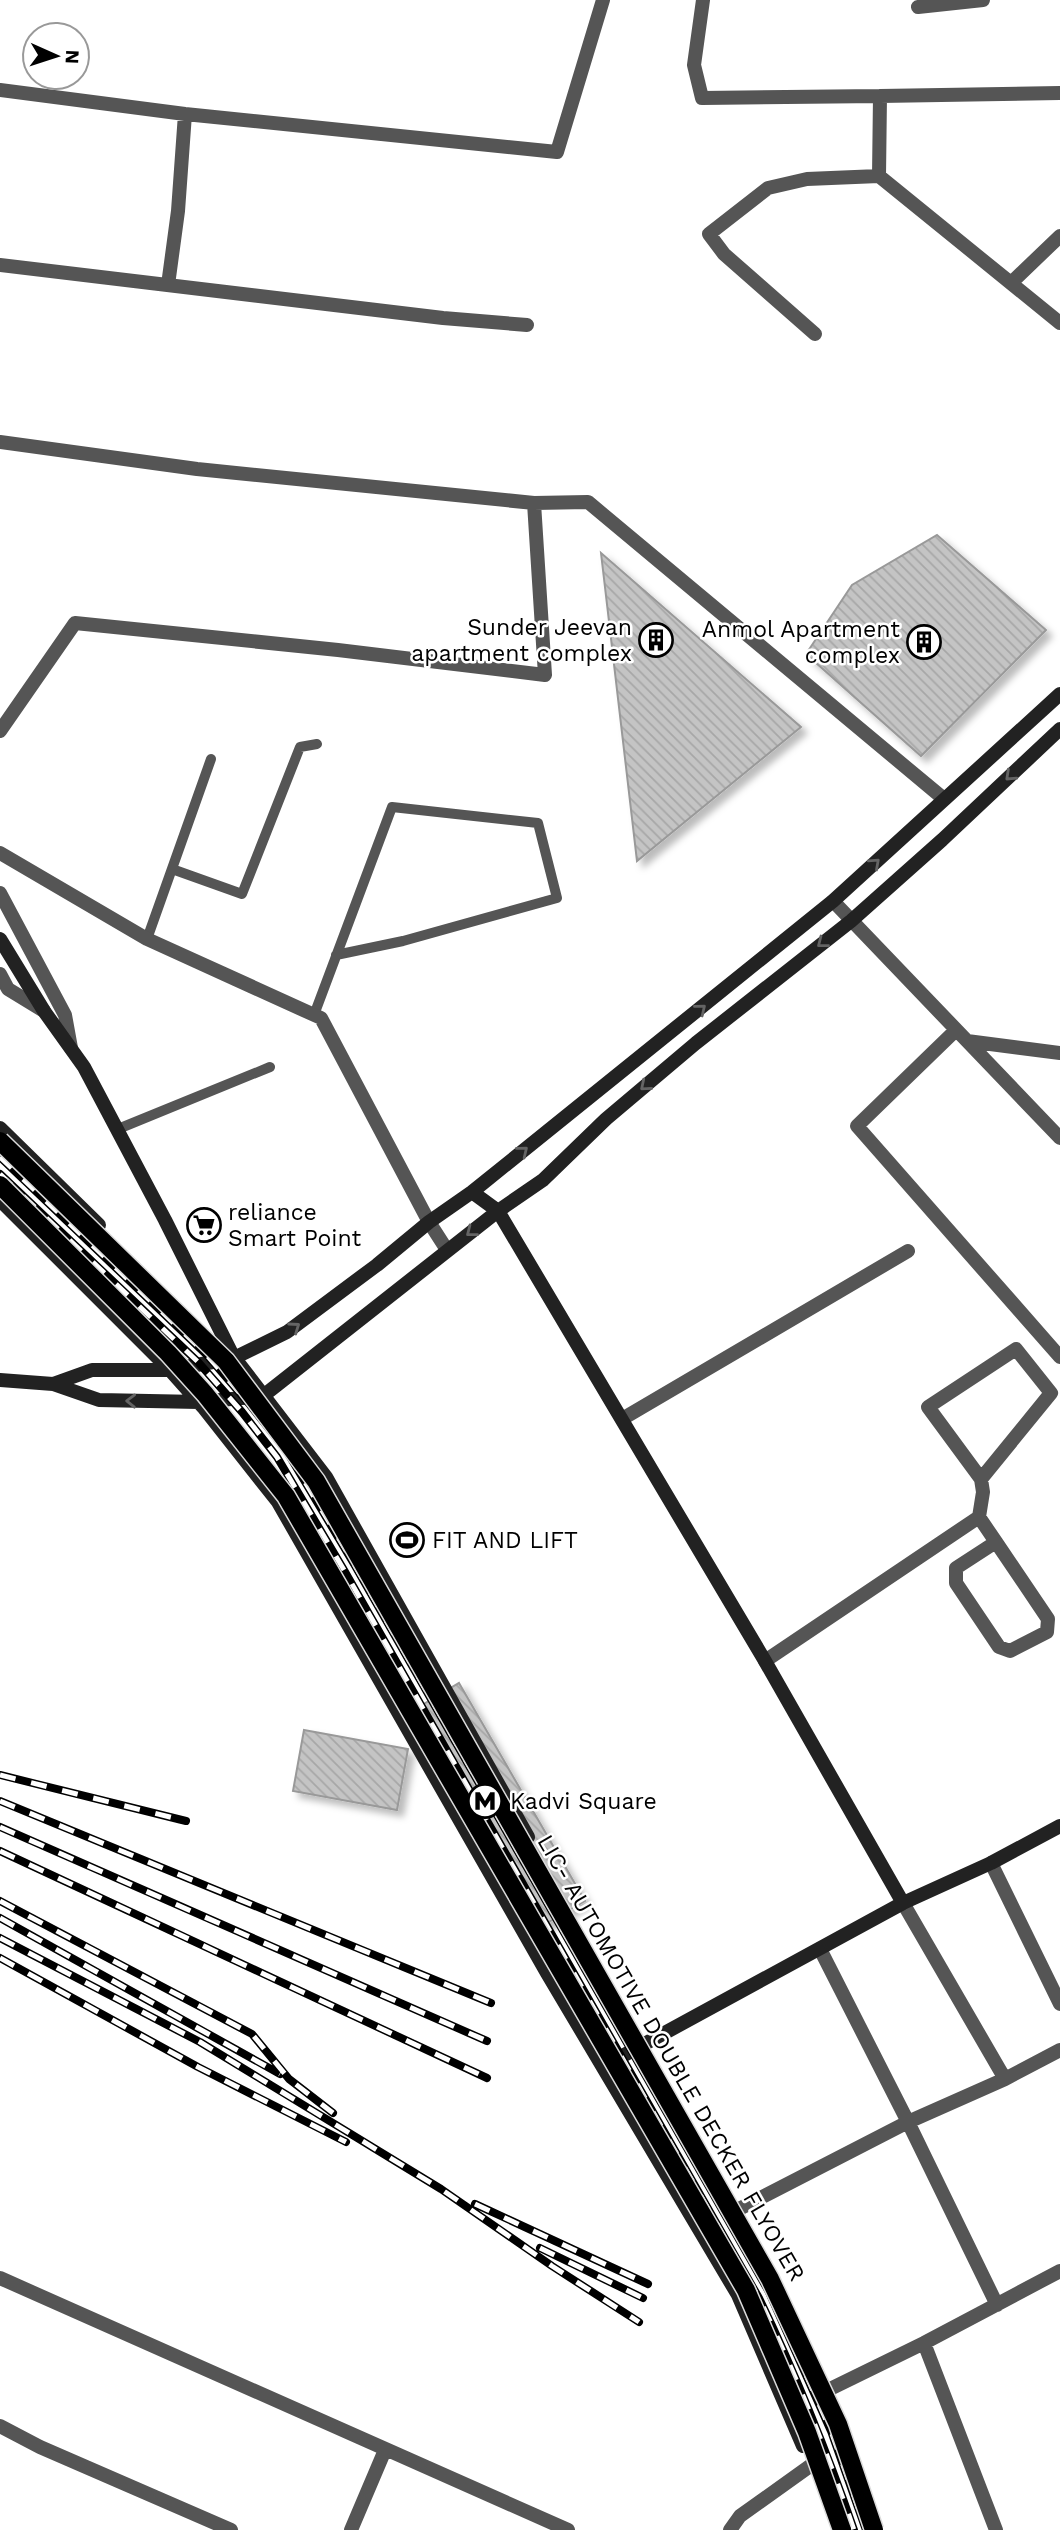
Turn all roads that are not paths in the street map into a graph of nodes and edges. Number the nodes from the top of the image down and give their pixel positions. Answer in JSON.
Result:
{"nodes":[{"id":1,"x":603,"y":0,"type":"edge"},
{"id":2,"x":984,"y":0,"type":"edge"},
{"id":3,"x":698,"y":2,"type":"edge"},
{"id":4,"x":918,"y":7,"type":"dead end"},
{"id":5,"x":0,"y":90,"type":"edge"},
{"id":6,"x":1060,"y":93,"type":"edge"},
{"id":7,"x":880,"y":96,"type":"junction"},
{"id":8,"x":185,"y":114,"type":"junction"},
{"id":9,"x":879,"y":176,"type":"junction"},
{"id":10,"x":1060,"y":236,"type":"edge"},
{"id":11,"x":0,"y":265,"type":"edge"},
{"id":12,"x":1010,"y":283,"type":"junction"},
{"id":13,"x":168,"y":285,"type":"junction"},
{"id":14,"x":1060,"y":323,"type":"edge"},
{"id":15,"x":527,"y":325,"type":"dead end"},
{"id":16,"x":815,"y":334,"type":"dead end"},
{"id":17,"x":0,"y":442,"type":"edge"},
{"id":18,"x":534,"y":503,"type":"junction"},
{"id":19,"x":1060,"y":694,"type":"edge"},
{"id":20,"x":1060,"y":729,"type":"edge"},
{"id":21,"x":0,"y":731,"type":"edge"},
{"id":22,"x":317,"y":744,"type":"dead end"},
{"id":23,"x":211,"y":759,"type":"dead end"},
{"id":24,"x":944,"y":799,"type":"junction"},
{"id":25,"x":0,"y":853,"type":"edge"},
{"id":26,"x":172,"y":869,"type":"junction"},
{"id":27,"x":0,"y":893,"type":"edge"},
{"id":28,"x":833,"y":901,"type":"junction"},
{"id":29,"x":851,"y":921,"type":"junction"},
{"id":30,"x":0,"y":939,"type":"edge"},
{"id":31,"x":147,"y":939,"type":"junction"},
{"id":32,"x":336,"y":955,"type":"junction"},
{"id":33,"x":0,"y":974,"type":"edge"},
{"id":34,"x":44,"y":1011,"type":"junction"},
{"id":35,"x":314,"y":1015,"type":"junction"},
{"id":36,"x":956,"y":1030,"type":"junction"},
{"id":37,"x":967,"y":1041,"type":"junction"},
{"id":38,"x":71,"y":1048,"type":"junction"},
{"id":39,"x":1060,"y":1053,"type":"edge"},
{"id":40,"x":270,"y":1067,"type":"dead end"},
{"id":41,"x":0,"y":1128,"type":"edge"},
{"id":42,"x":118,"y":1129,"type":"junction"},
{"id":43,"x":1060,"y":1138,"type":"edge"},
{"id":44,"x":0,"y":1141,"type":"edge"},
{"id":45,"x":0,"y":1185,"type":"edge"},
{"id":46,"x":472,"y":1192,"type":"junction"},
{"id":47,"x":0,"y":1200,"type":"edge"},
{"id":48,"x":498,"y":1211,"type":"junction"},
{"id":49,"x":429,"y":1222,"type":"junction"},
{"id":50,"x":447,"y":1250,"type":"junction"},
{"id":51,"x":908,"y":1251,"type":"dead end"},
{"id":52,"x":1060,"y":1357,"type":"edge"},
{"id":53,"x":234,"y":1358,"type":"junction"},
{"id":54,"x":170,"y":1370,"type":"junction"},
{"id":55,"x":0,"y":1380,"type":"edge"},
{"id":56,"x":53,"y":1384,"type":"junction"},
{"id":57,"x":263,"y":1396,"type":"junction"},
{"id":58,"x":199,"y":1402,"type":"junction"},
{"id":59,"x":622,"y":1419,"type":"junction"},
{"id":60,"x":981,"y":1479,"type":"junction"},
{"id":61,"x":979,"y":1517,"type":"junction"},
{"id":62,"x":996,"y":1542,"type":"junction"},
{"id":63,"x":765,"y":1661,"type":"junction"},
{"id":64,"x":1060,"y":1826,"type":"edge"},
{"id":65,"x":992,"y":1863,"type":"junction"},
{"id":66,"x":903,"y":1903,"type":"junction"},
{"id":67,"x":820,"y":1948,"type":"junction"},
{"id":68,"x":1060,"y":2004,"type":"edge"},
{"id":69,"x":644,"y":2042,"type":"junction"},
{"id":70,"x":1060,"y":2050,"type":"edge"},
{"id":71,"x":603,"y":2066,"type":"junction"},
{"id":72,"x":1004,"y":2079,"type":"junction"},
{"id":73,"x":908,"y":2122,"type":"junction"},
{"id":74,"x":739,"y":2209,"type":"junction"},
{"id":75,"x":1060,"y":2271,"type":"edge"},
{"id":76,"x":0,"y":2278,"type":"edge"},
{"id":77,"x":996,"y":2305,"type":"junction"},
{"id":78,"x":924,"y":2343,"type":"junction"},
{"id":79,"x":830,"y":2389,"type":"junction"},
{"id":80,"x":0,"y":2426,"type":"edge"},
{"id":81,"x":385,"y":2450,"type":"junction"},
{"id":82,"x":810,"y":2466,"type":"junction"},
{"id":83,"x":227,"y":2529,"type":"edge"},
{"id":84,"x":351,"y":2530,"type":"edge"},
{"id":85,"x":568,"y":2530,"type":"edge"},
{"id":86,"x":730,"y":2530,"type":"edge"},
{"id":87,"x":833,"y":2530,"type":"edge"},
{"id":88,"x":842,"y":2530,"type":"edge"},
{"id":89,"x":874,"y":2530,"type":"edge"},
{"id":90,"x":882,"y":2530,"type":"edge"},
{"id":91,"x":996,"y":2530,"type":"edge"}],
"edges":[{"from":1,"to":8,"type":"street"},
{"from":2,"to":4,"type":"street"},
{"from":3,"to":7,"type":"street"},
{"from":5,"to":8,"type":"street"},
{"from":6,"to":7,"type":"street"},
{"from":7,"to":9,"type":"street"},
{"from":8,"to":13,"type":"street"},
{"from":9,"to":12,"type":"street"},
{"from":9,"to":16,"type":"street"},
{"from":10,"to":12,"type":"street"},
{"from":11,"to":13,"type":"street"},
{"from":12,"to":14,"type":"street"},
{"from":13,"to":15,"type":"street"},
{"from":17,"to":18,"type":"street"},
{"from":18,"to":21,"type":"street"},
{"from":18,"to":24,"type":"street"},
{"from":19,"to":24,"type":"main road"},
{"from":20,"to":29,"type":"main road","one_way":true},
{"from":22,"to":26,"type":"lane"},
{"from":23,"to":26,"type":"lane"},
{"from":28,"to":24,"type":"main road","one_way":true},
{"from":25,"to":31,"type":"street"},
{"from":26,"to":31,"type":"lane"},
{"from":27,"to":38,"type":"street"},
{"from":28,"to":29,"type":"street"},
{"from":46,"to":28,"type":"main road","one_way":true},
{"from":29,"to":36,"type":"street"},
{"from":29,"to":48,"type":"main road","one_way":true},
{"from":30,"to":34,"type":"main road"},
{"from":31,"to":35,"type":"street"},
{"from":32,"to":32,"type":"lane"},
{"from":32,"to":35,"type":"lane"},
{"from":33,"to":34,"type":"street"},
{"from":34,"to":38,"type":"main road"},
{"from":35,"to":49,"type":"street"},
{"from":36,"to":37,"type":"street"},
{"from":36,"to":52,"type":"street"},
{"from":37,"to":39,"type":"street"},
{"from":37,"to":43,"type":"street"},
{"from":38,"to":42,"type":"main road"},
{"from":40,"to":42,"type":"lane"},
{"from":41,"to":53,"type":"main road"},
{"from":42,"to":53,"type":"main road"},
{"from":44,"to":89,"type":"main road","name":"LIC- AUTOMOTIVE DOUBLE DECKER FLYOVER","bridge":true},
{"from":45,"to":88,"type":"main road","bridge":true},
{"from":46,"to":48,"type":"main road"},
{"from":46,"to":49,"type":"main road"},
{"from":47,"to":54,"type":"main road"},
{"from":48,"to":50,"type":"main road","one_way":true},
{"from":48,"to":59,"type":"main road"},
{"from":49,"to":50,"type":"street"},
{"from":53,"to":49,"type":"main road","one_way":true},
{"from":50,"to":57,"type":"main road"},
{"from":51,"to":59,"type":"street"},
{"from":53,"to":54,"type":"main road"},
{"from":53,"to":57,"type":"main road"},
{"from":54,"to":56,"type":"main road"},
{"from":54,"to":58,"type":"main road"},
{"from":55,"to":56,"type":"main road"},
{"from":58,"to":56,"type":"main road","one_way":true},
{"from":57,"to":58,"type":"main road"},
{"from":57,"to":69,"type":"main road"},
{"from":58,"to":71,"type":"main road"},
{"from":59,"to":63,"type":"main road"},
{"from":60,"to":60,"type":"street"},
{"from":60,"to":61,"type":"street"},
{"from":61,"to":62,"type":"street"},
{"from":61,"to":63,"type":"street"},
{"from":62,"to":62,"type":"street"},
{"from":63,"to":66,"type":"main road"},
{"from":64,"to":65,"type":"main road"},
{"from":65,"to":66,"type":"main road"},
{"from":65,"to":68,"type":"street"},
{"from":66,"to":67,"type":"main road"},
{"from":66,"to":72,"type":"street"},
{"from":67,"to":69,"type":"main road"},
{"from":67,"to":73,"type":"street"},
{"from":69,"to":71,"type":"main road"},
{"from":69,"to":74,"type":"main road"},
{"from":70,"to":72,"type":"street"},
{"from":71,"to":82,"type":"main road"},
{"from":72,"to":73,"type":"street"},
{"from":73,"to":74,"type":"street"},
{"from":73,"to":77,"type":"street"},
{"from":74,"to":79,"type":"main road"},
{"from":75,"to":77,"type":"street"},
{"from":76,"to":81,"type":"street"},
{"from":77,"to":78,"type":"street"},
{"from":78,"to":79,"type":"street"},
{"from":78,"to":91,"type":"street"},
{"from":79,"to":90,"type":"main road"},
{"from":80,"to":83,"type":"street"},
{"from":81,"to":84,"type":"street"},
{"from":81,"to":85,"type":"street"},
{"from":82,"to":86,"type":"street"},
{"from":82,"to":87,"type":"main road"}]}
